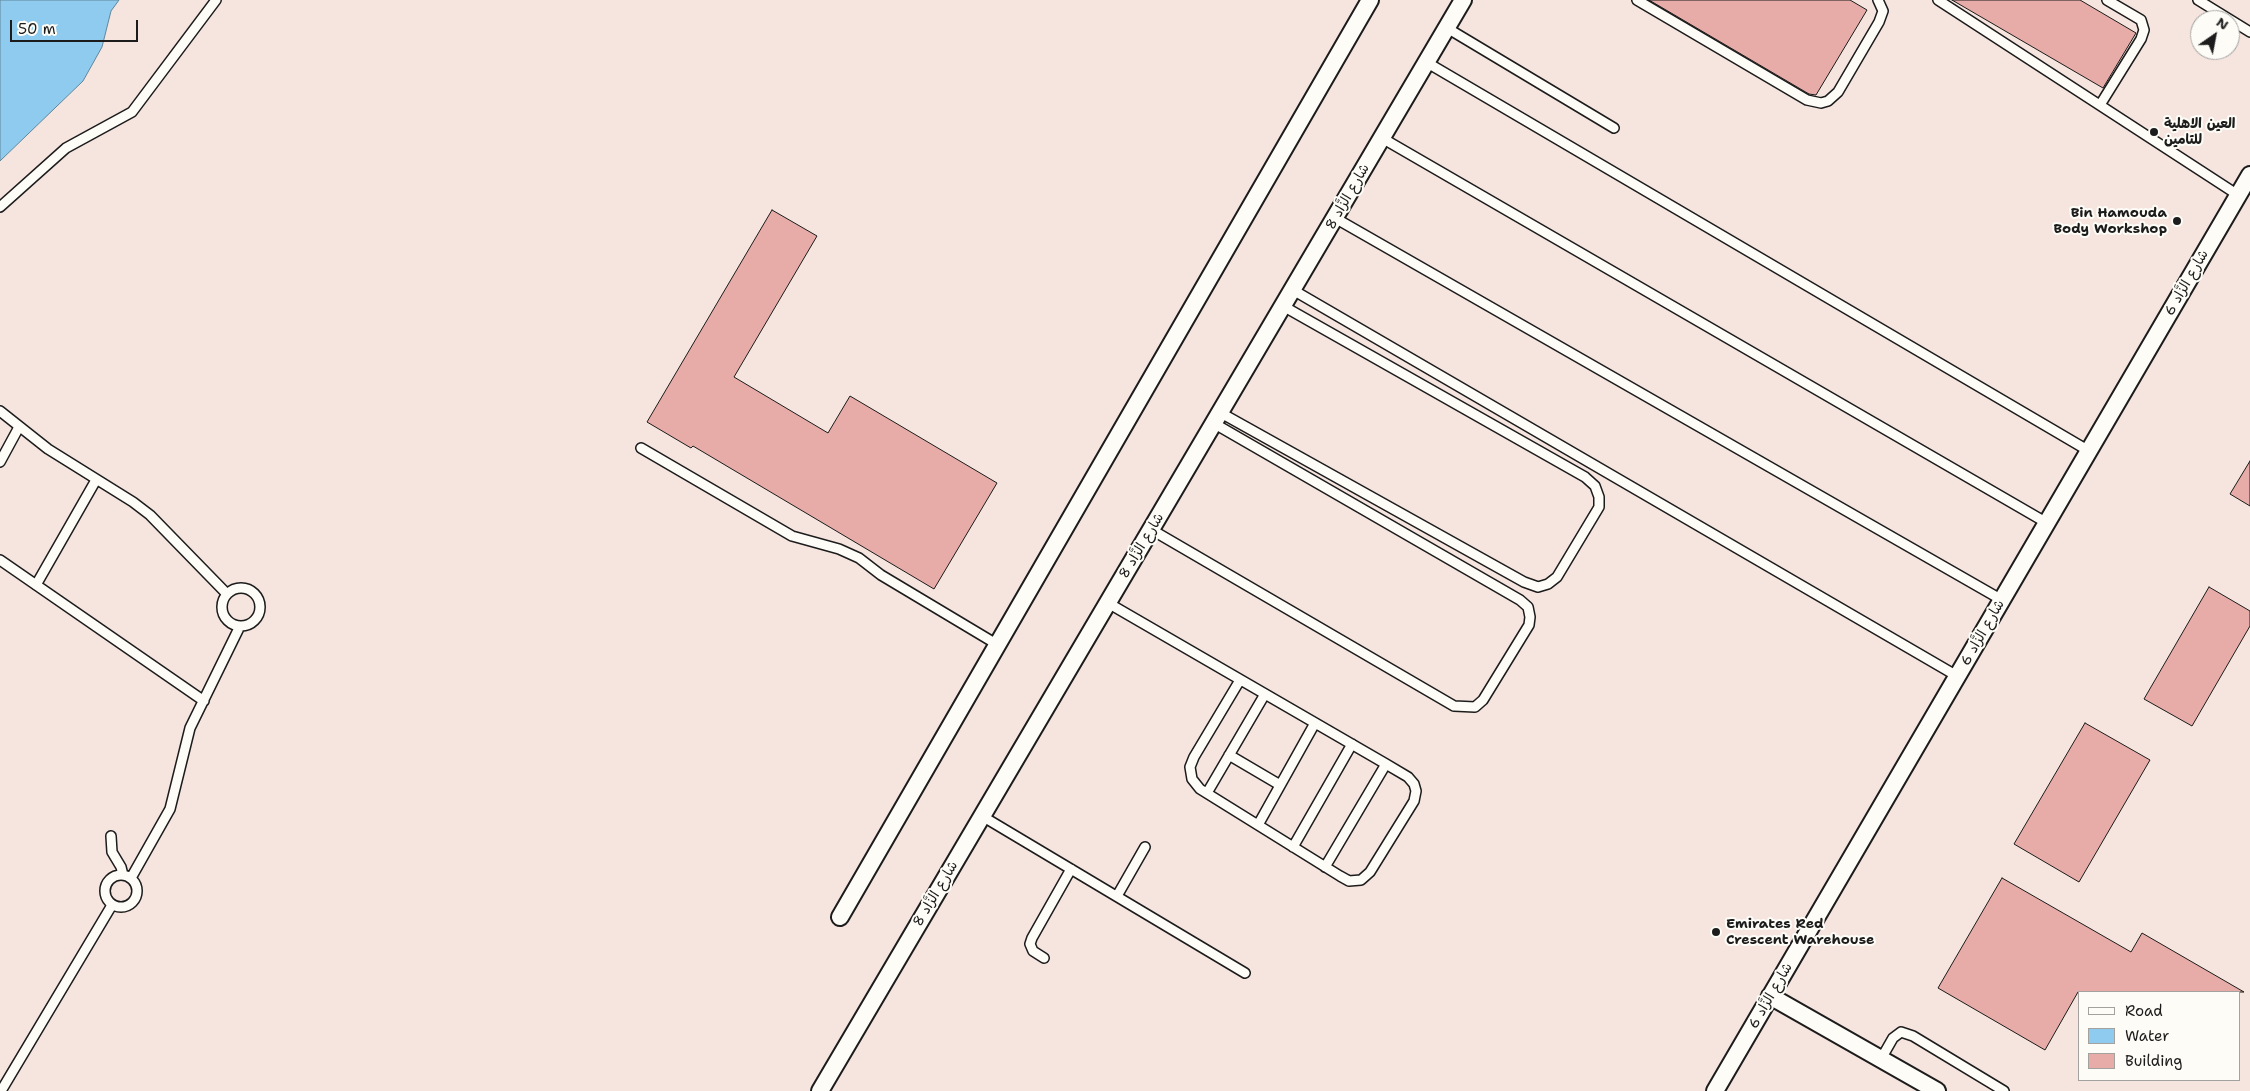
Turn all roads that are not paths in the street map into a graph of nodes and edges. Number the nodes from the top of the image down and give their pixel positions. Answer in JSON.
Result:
{"nodes":[{"id":1,"x":216,"y":0,"type":"edge"},
{"id":2,"x":1370,"y":0,"type":"edge"},
{"id":3,"x":1463,"y":0,"type":"edge"},
{"id":4,"x":1637,"y":0,"type":"edge"},
{"id":5,"x":1878,"y":0,"type":"edge"},
{"id":6,"x":1938,"y":0,"type":"edge"},
{"id":7,"x":2107,"y":0,"type":"edge"},
{"id":8,"x":2198,"y":0,"type":"edge"},
{"id":9,"x":1447,"y":28,"type":"junction"},
{"id":10,"x":2250,"y":32,"type":"edge"},
{"id":11,"x":1426,"y":62,"type":"junction"},
{"id":12,"x":2100,"y":105,"type":"junction"},
{"id":13,"x":1614,"y":128,"type":"dead end"},
{"id":14,"x":1382,"y":138,"type":"junction"},
{"id":15,"x":2250,"y":175,"type":"edge"},
{"id":16,"x":2238,"y":195,"type":"junction"},
{"id":17,"x":0,"y":207,"type":"edge"},
{"id":18,"x":1335,"y":218,"type":"junction"},
{"id":19,"x":1293,"y":290,"type":"junction"},
{"id":20,"x":1284,"y":306,"type":"junction"},
{"id":21,"x":0,"y":411,"type":"edge"},
{"id":22,"x":1218,"y":418,"type":"junction"},
{"id":23,"x":19,"y":427,"type":"junction"},
{"id":24,"x":641,"y":448,"type":"dead end"},
{"id":25,"x":2089,"y":451,"type":"junction"},
{"id":26,"x":0,"y":462,"type":"edge"},
{"id":27,"x":96,"y":480,"type":"junction"},
{"id":28,"x":2047,"y":523,"type":"junction"},
{"id":29,"x":1152,"y":530,"type":"junction"},
{"id":30,"x":0,"y":560,"type":"edge"},
{"id":31,"x":36,"y":585,"type":"junction"},
{"id":32,"x":227,"y":594,"type":"junction"},
{"id":33,"x":2002,"y":600,"type":"junction"},
{"id":34,"x":1108,"y":603,"type":"junction"},
{"id":35,"x":240,"y":626,"type":"junction"},
{"id":36,"x":998,"y":645,"type":"junction"},
{"id":37,"x":1957,"y":676,"type":"junction"},
{"id":38,"x":1240,"y":680,"type":"junction"},
{"id":39,"x":1265,"y":694,"type":"junction"},
{"id":40,"x":204,"y":701,"type":"junction"},
{"id":41,"x":1316,"y":723,"type":"junction"},
{"id":42,"x":1352,"y":744,"type":"junction"},
{"id":43,"x":1229,"y":755,"type":"junction"},
{"id":44,"x":1386,"y":764,"type":"junction"},
{"id":45,"x":1280,"y":785,"type":"junction"},
{"id":46,"x":1207,"y":793,"type":"junction"},
{"id":47,"x":982,"y":816,"type":"junction"},
{"id":48,"x":1258,"y":825,"type":"junction"},
{"id":49,"x":111,"y":836,"type":"dead end"},
{"id":50,"x":1145,"y":847,"type":"dead end"},
{"id":51,"x":1293,"y":847,"type":"junction"},
{"id":52,"x":1325,"y":867,"type":"junction"},
{"id":53,"x":1071,"y":869,"type":"junction"},
{"id":54,"x":127,"y":876,"type":"junction"},
{"id":55,"x":1117,"y":896,"type":"junction"},
{"id":56,"x":112,"y":905,"type":"junction"},
{"id":57,"x":840,"y":917,"type":"dead end"},
{"id":58,"x":1044,"y":958,"type":"dead end"},
{"id":59,"x":1245,"y":972,"type":"dead end"},
{"id":60,"x":1770,"y":996,"type":"junction"},
{"id":61,"x":1881,"y":1059,"type":"junction"},
{"id":62,"x":2,"y":1091,"type":"edge"},
{"id":63,"x":820,"y":1091,"type":"edge"},
{"id":64,"x":1715,"y":1091,"type":"edge"},
{"id":65,"x":1937,"y":1091,"type":"edge"},
{"id":66,"x":2004,"y":1091,"type":"edge"}],
"edges":[{"from":1,"to":17,"type":"lane"},
{"from":2,"to":36,"type":"street"},
{"from":3,"to":9,"type":"street","name":"شارع الزَّاد 8"},
{"from":4,"to":5,"type":"lane"},
{"from":6,"to":12,"type":"lane"},
{"from":7,"to":12,"type":"lane"},
{"from":8,"to":10,"type":"lane"},
{"from":9,"to":11,"type":"street","name":"شارع الزَّاد 8"},
{"from":9,"to":13,"type":"lane"},
{"from":11,"to":14,"type":"street","name":"شارع الزَّاد 8"},
{"from":11,"to":25,"type":"lane"},
{"from":12,"to":16,"type":"lane"},
{"from":14,"to":18,"type":"street","name":"شارع الزَّاد 8"},
{"from":14,"to":28,"type":"lane"},
{"from":15,"to":16,"type":"street","name":"شارع الزَّاد 6"},
{"from":16,"to":25,"type":"street","name":"شارع الزَّاد 6"},
{"from":18,"to":19,"type":"street","name":"شارع الزَّاد 8"},
{"from":18,"to":33,"type":"lane"},
{"from":19,"to":20,"type":"street","name":"شارع الزَّاد 8"},
{"from":19,"to":37,"type":"lane"},
{"from":20,"to":22,"type":"street","name":"شارع الزَّاد 8"},
{"from":20,"to":22,"type":"lane"},
{"from":21,"to":23,"type":"lane"},
{"from":22,"to":29,"type":"street","name":"شارع الزَّاد 8"},
{"from":22,"to":29,"type":"lane"},
{"from":23,"to":26,"type":"lane"},
{"from":23,"to":27,"type":"lane"},
{"from":24,"to":36,"type":"lane"},
{"from":25,"to":28,"type":"street","name":"شارع الزَّاد 6"},
{"from":27,"to":31,"type":"lane"},
{"from":27,"to":32,"type":"lane"},
{"from":28,"to":33,"type":"street","name":"شارع الزَّاد 6"},
{"from":29,"to":34,"type":"street","name":"شارع الزَّاد 8"},
{"from":30,"to":31,"type":"lane"},
{"from":31,"to":40,"type":"lane"},
{"from":32,"to":35,"type":"lane"},
{"from":32,"to":35,"type":"lane"},
{"from":33,"to":37,"type":"street","name":"شارع الزَّاد 6"},
{"from":34,"to":38,"type":"lane"},
{"from":34,"to":47,"type":"street","name":"شارع الزَّاد 8"},
{"from":35,"to":40,"type":"lane"},
{"from":36,"to":57,"type":"street"},
{"from":37,"to":60,"type":"street","name":"شارع الزَّاد 6"},
{"from":38,"to":39,"type":"lane"},
{"from":38,"to":46,"type":"lane"},
{"from":39,"to":41,"type":"lane"},
{"from":39,"to":43,"type":"lane"},
{"from":40,"to":54,"type":"lane"},
{"from":41,"to":42,"type":"lane"},
{"from":41,"to":45,"type":"lane"},
{"from":42,"to":44,"type":"lane"},
{"from":42,"to":51,"type":"lane"},
{"from":43,"to":45,"type":"lane"},
{"from":43,"to":46,"type":"lane"},
{"from":44,"to":52,"type":"lane"},
{"from":44,"to":52,"type":"lane"},
{"from":45,"to":48,"type":"lane"},
{"from":46,"to":48,"type":"lane"},
{"from":47,"to":53,"type":"lane"},
{"from":47,"to":63,"type":"street","name":"شارع الزَّاد 8"},
{"from":48,"to":51,"type":"lane"},
{"from":49,"to":54,"type":"lane"},
{"from":50,"to":55,"type":"lane"},
{"from":51,"to":52,"type":"lane"},
{"from":53,"to":55,"type":"lane"},
{"from":53,"to":58,"type":"lane"},
{"from":54,"to":56,"type":"lane"},
{"from":54,"to":56,"type":"lane"},
{"from":55,"to":59,"type":"lane"},
{"from":56,"to":62,"type":"lane"},
{"from":60,"to":61,"type":"street"},
{"from":60,"to":64,"type":"street","name":"شارع الزَّاد 6"},
{"from":61,"to":65,"type":"street"},
{"from":61,"to":66,"type":"lane"}]}
